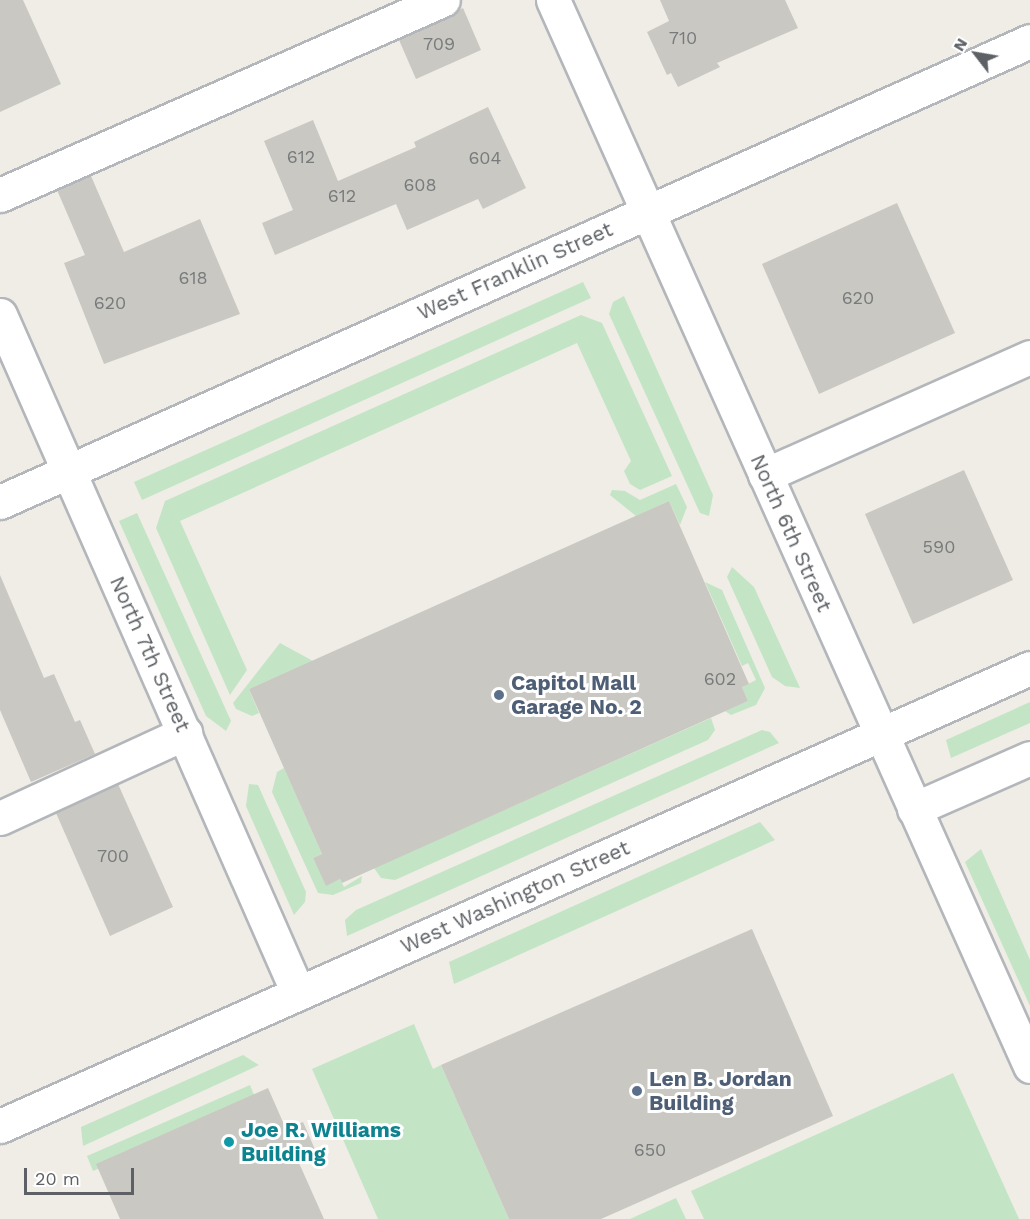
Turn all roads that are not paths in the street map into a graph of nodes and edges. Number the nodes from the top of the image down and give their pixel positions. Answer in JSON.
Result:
{"nodes":[{"id":1,"x":443,"y":0,"type":"edge"},
{"id":2,"x":553,"y":0,"type":"edge"},
{"id":3,"x":1030,"y":41,"type":"edge"},
{"id":4,"x":0,"y":195,"type":"edge"},
{"id":5,"x":648,"y":212,"type":"junction"},
{"id":6,"x":0,"y":315,"type":"edge"},
{"id":7,"x":1030,"y":357,"type":"edge"},
{"id":8,"x":70,"y":471,"type":"junction"},
{"id":9,"x":765,"y":475,"type":"junction"},
{"id":10,"x":0,"y":502,"type":"edge"},
{"id":11,"x":1030,"y":668,"type":"edge"},
{"id":12,"x":185,"y":734,"type":"junction"},
{"id":13,"x":882,"y":734,"type":"junction"},
{"id":14,"x":1030,"y":758,"type":"edge"},
{"id":15,"x":915,"y":809,"type":"junction"},
{"id":16,"x":0,"y":818,"type":"edge"},
{"id":17,"x":298,"y":993,"type":"junction"},
{"id":18,"x":1030,"y":1066,"type":"edge"},
{"id":19,"x":0,"y":1126,"type":"edge"}],
"edges":[{"from":1,"to":4,"type":"street"},
{"from":2,"to":5,"type":"street","name":"North 6th Street"},
{"from":3,"to":5,"type":"street","name":"West Franklin Street"},
{"from":5,"to":8,"type":"street","name":"West Franklin Street"},
{"from":5,"to":9,"type":"street","name":"North 6th Street"},
{"from":6,"to":8,"type":"street","name":"North 7th Street"},
{"from":7,"to":9,"type":"street"},
{"from":8,"to":10,"type":"street","name":"West Franklin Street"},
{"from":8,"to":12,"type":"street","name":"North 7th Street"},
{"from":9,"to":13,"type":"street","name":"North 6th Street"},
{"from":11,"to":13,"type":"street","name":"West Washington Street"},
{"from":12,"to":16,"type":"street"},
{"from":12,"to":17,"type":"street","name":"North 7th Street"},
{"from":13,"to":15,"type":"street","name":"North 6th Street"},
{"from":13,"to":17,"type":"street","name":"West Washington Street"},
{"from":14,"to":15,"type":"street"},
{"from":15,"to":18,"type":"street","name":"North 6th Street"},
{"from":17,"to":19,"type":"street","name":"West Washington Street"}]}
